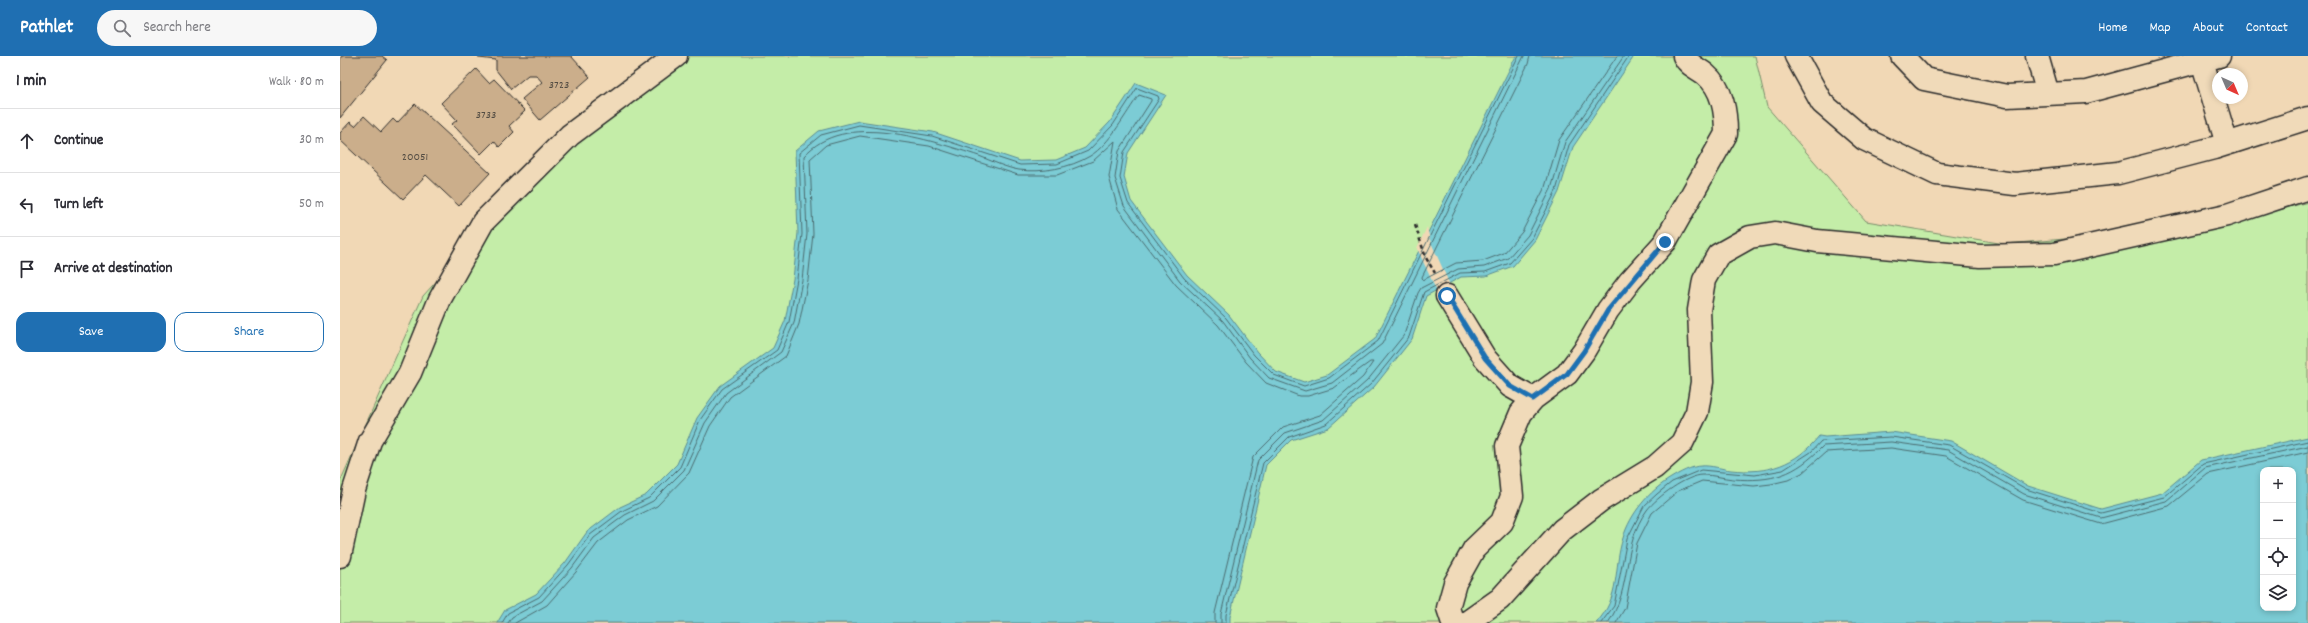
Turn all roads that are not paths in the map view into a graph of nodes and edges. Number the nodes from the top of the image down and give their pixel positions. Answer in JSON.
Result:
{"nodes":[{"id":1,"x":676,"y":56,"type":"edge"},
{"id":2,"x":1684,"y":56,"type":"edge"},
{"id":3,"x":1796,"y":56,"type":"edge"},
{"id":4,"x":1902,"y":56,"type":"edge"},
{"id":5,"x":2037,"y":56,"type":"edge"},
{"id":6,"x":2206,"y":58,"type":"edge"},
{"id":7,"x":2048,"y":94,"type":"junction"},
{"id":8,"x":2308,"y":118,"type":"edge"},
{"id":9,"x":2227,"y":144,"type":"junction"},
{"id":10,"x":2308,"y":188,"type":"edge"},
{"id":11,"x":1447,"y":296,"type":"road end"},
{"id":12,"x":1533,"y":399,"type":"junction"},
{"id":13,"x":340,"y":556,"type":"edge"},
{"id":14,"x":1455,"y":622,"type":"edge"}],
"edges":[{"from":1,"to":13,"type":"street"},
{"from":2,"to":12,"type":"street"},
{"from":3,"to":9,"type":"street"},
{"from":4,"to":7,"type":"street"},
{"from":5,"to":7,"type":"street"},
{"from":6,"to":7,"type":"street"},
{"from":6,"to":9,"type":"street"},
{"from":8,"to":9,"type":"street"},
{"from":10,"to":14,"type":"street"},
{"from":11,"to":12,"type":"street"},
{"from":12,"to":14,"type":"street"}]}
